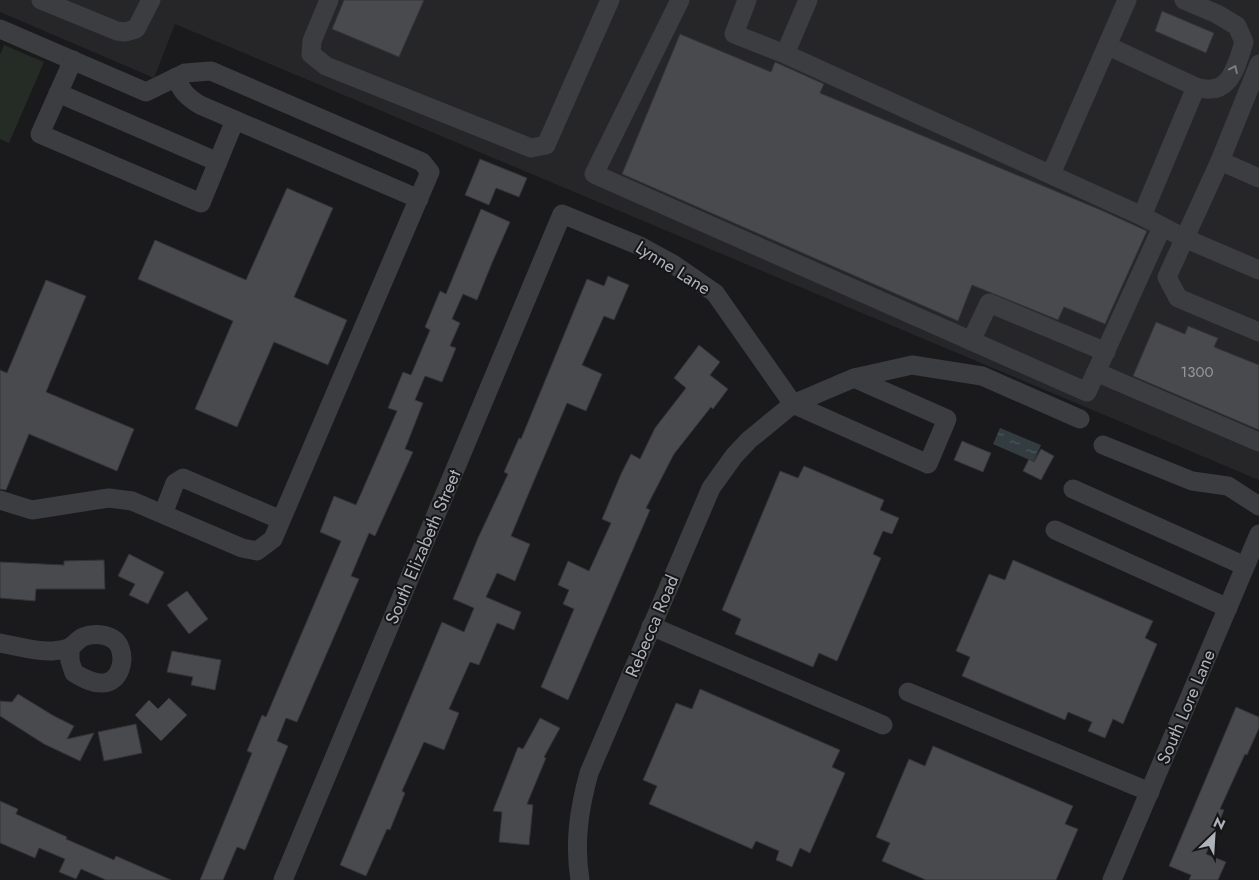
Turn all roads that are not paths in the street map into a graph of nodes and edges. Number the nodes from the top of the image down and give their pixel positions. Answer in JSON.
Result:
{"nodes":[{"id":1,"x":41,"y":0,"type":"edge"},
{"id":2,"x":151,"y":0,"type":"edge"},
{"id":3,"x":329,"y":0,"type":"edge"},
{"id":4,"x":610,"y":0,"type":"edge"},
{"id":5,"x":680,"y":0,"type":"edge"},
{"id":6,"x":747,"y":0,"type":"edge"},
{"id":7,"x":808,"y":0,"type":"edge"},
{"id":8,"x":1127,"y":0,"type":"edge"},
{"id":9,"x":1184,"y":0,"type":"edge"},
{"id":10,"x":0,"y":29,"type":"edge"},
{"id":11,"x":1108,"y":46,"type":"junction"},
{"id":12,"x":785,"y":54,"type":"junction"},
{"id":13,"x":72,"y":60,"type":"junction"},
{"id":14,"x":1259,"y":64,"type":"edge"},
{"id":15,"x":176,"y":77,"type":"junction"},
{"id":16,"x":1196,"y":87,"type":"junction"},
{"id":17,"x":58,"y":93,"type":"junction"},
{"id":18,"x":235,"y":120,"type":"junction"},
{"id":19,"x":1220,"y":161,"type":"junction"},
{"id":20,"x":218,"y":162,"type":"junction"},
{"id":21,"x":1051,"y":174,"type":"junction"},
{"id":22,"x":1259,"y":178,"type":"edge"},
{"id":23,"x":419,"y":199,"type":"junction"},
{"id":24,"x":562,"y":214,"type":"joint"},
{"id":25,"x":1142,"y":216,"type":"junction"},
{"id":26,"x":1162,"y":227,"type":"junction"},
{"id":27,"x":1184,"y":238,"type":"junction"},
{"id":28,"x":1259,"y":270,"type":"edge"},
{"id":29,"x":1259,"y":332,"type":"edge"},
{"id":30,"x":971,"y":341,"type":"junction"},
{"id":31,"x":1106,"y":352,"type":"junction"},
{"id":32,"x":1096,"y":372,"type":"junction"},
{"id":33,"x":854,"y":378,"type":"junction"},
{"id":34,"x":793,"y":404,"type":"junction"},
{"id":35,"x":1080,"y":419,"type":"dead end"},
{"id":36,"x":1259,"y":442,"type":"edge"},
{"id":37,"x":1103,"y":444,"type":"dead end"},
{"id":38,"x":1073,"y":489,"type":"dead end"},
{"id":39,"x":0,"y":500,"type":"edge"},
{"id":40,"x":1259,"y":506,"type":"edge"},
{"id":41,"x":163,"y":514,"type":"junction"},
{"id":42,"x":281,"y":520,"type":"junction"},
{"id":43,"x":1055,"y":530,"type":"dead end"},
{"id":44,"x":1259,"y":534,"type":"edge"},
{"id":45,"x":1246,"y":566,"type":"junction"},
{"id":46,"x":1228,"y":608,"type":"junction"},
{"id":47,"x":651,"y":626,"type":"junction"},
{"id":48,"x":0,"y":644,"type":"edge"},
{"id":49,"x":70,"y":648,"type":"dead end"},
{"id":50,"x":908,"y":692,"type":"dead end"},
{"id":51,"x":883,"y":725,"type":"dead end"},
{"id":52,"x":1150,"y":792,"type":"junction"},
{"id":53,"x":283,"y":880,"type":"edge"},
{"id":54,"x":580,"y":880,"type":"edge"},
{"id":55,"x":1112,"y":880,"type":"edge"}],
"edges":[{"from":1,"to":2,"type":"street"},
{"from":3,"to":4,"type":"street"},
{"from":5,"to":30,"type":"street"},
{"from":6,"to":12,"type":"street"},
{"from":7,"to":12,"type":"street"},
{"from":8,"to":11,"type":"street"},
{"from":16,"to":9,"type":"street","one_way":true},
{"from":10,"to":13,"type":"street"},
{"from":11,"to":16,"type":"street"},
{"from":11,"to":21,"type":"street"},
{"from":12,"to":21,"type":"street"},
{"from":13,"to":15,"type":"street"},
{"from":13,"to":17,"type":"street"},
{"from":14,"to":19,"type":"street"},
{"from":15,"to":18,"type":"street"},
{"from":15,"to":23,"type":"street"},
{"from":16,"to":25,"type":"street"},
{"from":17,"to":20,"type":"street"},
{"from":17,"to":20,"type":"street"},
{"from":18,"to":20,"type":"street"},
{"from":18,"to":23,"type":"street"},
{"from":19,"to":22,"type":"street"},
{"from":19,"to":27,"type":"street"},
{"from":21,"to":25,"type":"street"},
{"from":23,"to":42,"type":"street"},
{"from":24,"to":34,"type":"street","name":"Lynne Lane"},
{"from":24,"to":53,"type":"street","name":"South Elizabeth Street"},
{"from":25,"to":26,"type":"street"},
{"from":26,"to":27,"type":"street"},
{"from":26,"to":31,"type":"street"},
{"from":27,"to":28,"type":"street"},
{"from":27,"to":29,"type":"street"},
{"from":30,"to":31,"type":"street"},
{"from":30,"to":32,"type":"street"},
{"from":31,"to":32,"type":"street"},
{"from":32,"to":36,"type":"street"},
{"from":33,"to":34,"type":"street","name":"Rebecca Road"},
{"from":33,"to":34,"type":"street"},
{"from":33,"to":35,"type":"street","name":"Rebecca Road"},
{"from":34,"to":47,"type":"street","name":"Rebecca Road"},
{"from":37,"to":40,"type":"street"},
{"from":38,"to":45,"type":"street"},
{"from":39,"to":41,"type":"street"},
{"from":41,"to":42,"type":"street"},
{"from":41,"to":42,"type":"street"},
{"from":43,"to":46,"type":"street"},
{"from":44,"to":45,"type":"street","name":"South Lore Lane"},
{"from":45,"to":46,"type":"street","name":"South Lore Lane"},
{"from":46,"to":52,"type":"street","name":"South Lore Lane"},
{"from":47,"to":51,"type":"street"},
{"from":47,"to":54,"type":"street","name":"Rebecca Road"},
{"from":48,"to":49,"type":"street"},
{"from":50,"to":52,"type":"street"},
{"from":52,"to":55,"type":"street","name":"South Lore Lane"}]}
